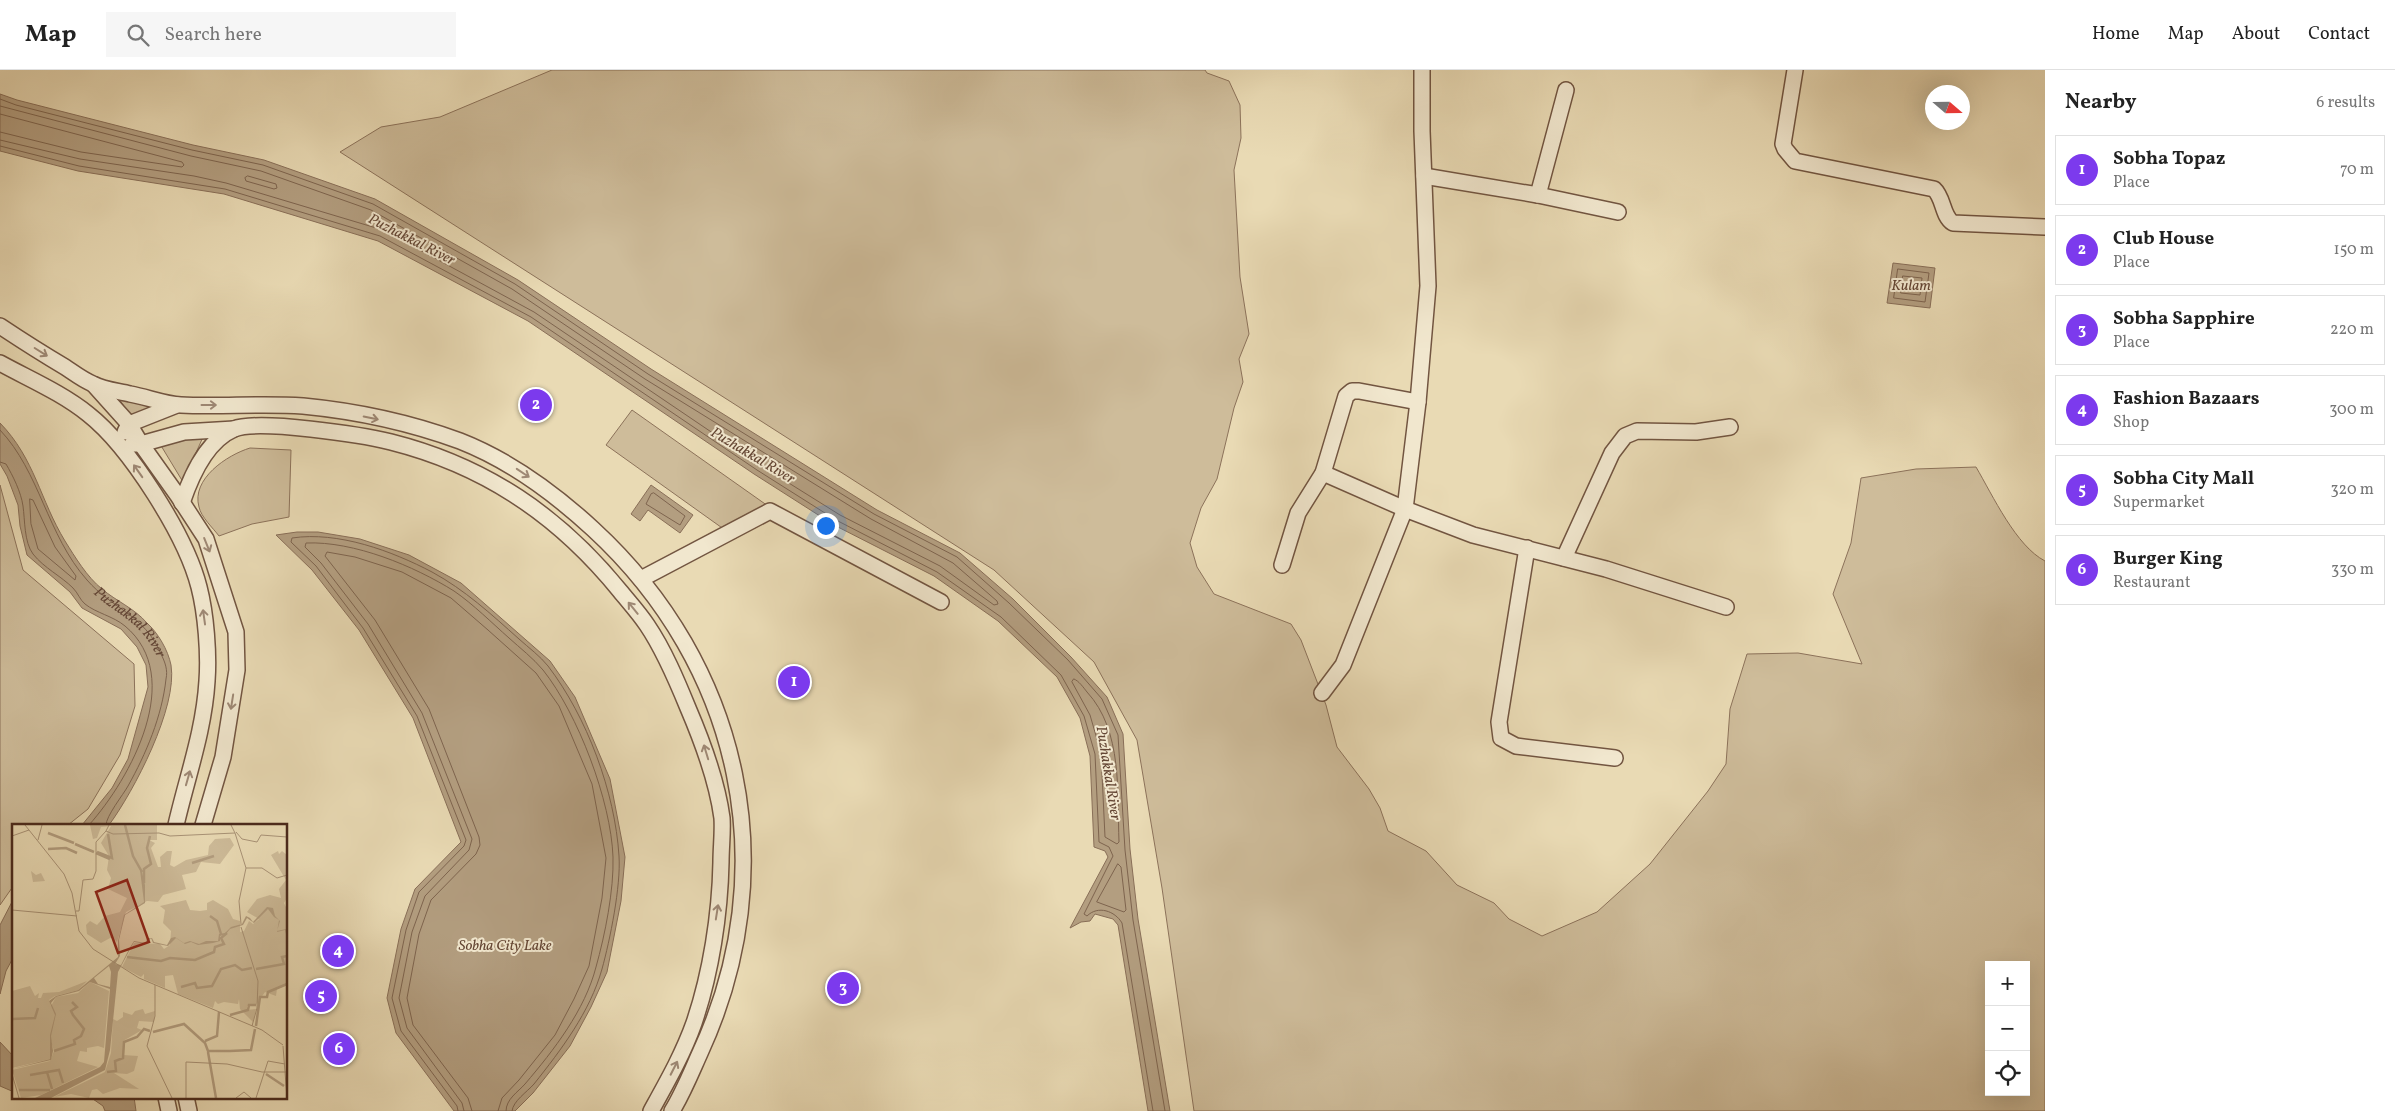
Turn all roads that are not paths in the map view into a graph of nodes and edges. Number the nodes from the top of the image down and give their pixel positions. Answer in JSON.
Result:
{"nodes":[{"id":1,"x":1422,"y":70,"type":"edge"},
{"id":2,"x":1795,"y":70,"type":"edge"},
{"id":3,"x":1566,"y":90,"type":"dead end"},
{"id":4,"x":1424,"y":176,"type":"junction"},
{"id":5,"x":1538,"y":195,"type":"junction"},
{"id":6,"x":1618,"y":212,"type":"dead end"},
{"id":7,"x":2045,"y":227,"type":"edge"},
{"id":8,"x":0,"y":326,"type":"edge"},
{"id":9,"x":0,"y":363,"type":"edge"},
{"id":10,"x":94,"y":386,"type":"junction"},
{"id":11,"x":1418,"y":402,"type":"junction"},
{"id":12,"x":178,"y":405,"type":"junction"},
{"id":13,"x":129,"y":424,"type":"junction"},
{"id":14,"x":1730,"y":427,"type":"dead end"},
{"id":15,"x":234,"y":429,"type":"junction"},
{"id":16,"x":118,"y":443,"type":"junction"},
{"id":17,"x":140,"y":444,"type":"junction"},
{"id":18,"x":1323,"y":473,"type":"junction"},
{"id":19,"x":182,"y":503,"type":"junction"},
{"id":20,"x":1405,"y":509,"type":"junction"},
{"id":21,"x":1527,"y":548,"type":"junction"},
{"id":22,"x":1564,"y":558,"type":"junction"},
{"id":23,"x":1282,"y":565,"type":"dead end"},
{"id":24,"x":640,"y":579,"type":"junction"},
{"id":25,"x":941,"y":602,"type":"dead end"},
{"id":26,"x":1726,"y":607,"type":"dead end"},
{"id":27,"x":1322,"y":693,"type":"dead end"},
{"id":28,"x":1615,"y":758,"type":"dead end"},
{"id":29,"x":176,"y":824,"type":"edge"},
{"id":30,"x":203,"y":824,"type":"edge"},
{"id":31,"x":166,"y":1098,"type":"edge"},
{"id":32,"x":186,"y":1098,"type":"edge"},
{"id":33,"x":169,"y":1111,"type":"edge"},
{"id":34,"x":189,"y":1111,"type":"edge"},
{"id":35,"x":651,"y":1111,"type":"edge"},
{"id":36,"x":672,"y":1111,"type":"edge"}],
"edges":[{"from":1,"to":4,"type":"street"},
{"from":2,"to":7,"type":"street"},
{"from":3,"to":5,"type":"street"},
{"from":4,"to":5,"type":"street"},
{"from":4,"to":11,"type":"street"},
{"from":5,"to":6,"type":"street"},
{"from":8,"to":10,"type":"street","one_way":true},
{"from":9,"to":16,"type":"street"},
{"from":10,"to":12,"type":"street"},
{"from":10,"to":13,"type":"street"},
{"from":11,"to":18,"type":"street"},
{"from":11,"to":20,"type":"street"},
{"from":12,"to":13,"type":"street"},
{"from":12,"to":24,"type":"street","one_way":true},
{"from":13,"to":16,"type":"street"},
{"from":13,"to":17,"type":"street"},
{"from":14,"to":22,"type":"street"},
{"from":15,"to":17,"type":"street"},
{"from":15,"to":19,"type":"street"},
{"from":35,"to":15,"type":"street","one_way":true},
{"from":16,"to":17,"type":"street"},
{"from":29,"to":16,"type":"street","one_way":true},
{"from":17,"to":19,"type":"street"},
{"from":18,"to":20,"type":"street"},
{"from":18,"to":23,"type":"street"},
{"from":19,"to":30,"type":"street","one_way":true},
{"from":20,"to":21,"type":"street"},
{"from":20,"to":27,"type":"street"},
{"from":21,"to":22,"type":"street"},
{"from":21,"to":28,"type":"street"},
{"from":22,"to":26,"type":"street"},
{"from":24,"to":25,"type":"street"},
{"from":24,"to":36,"type":"street"},
{"from":31,"to":33,"type":"street"},
{"from":32,"to":34,"type":"street"}]}
